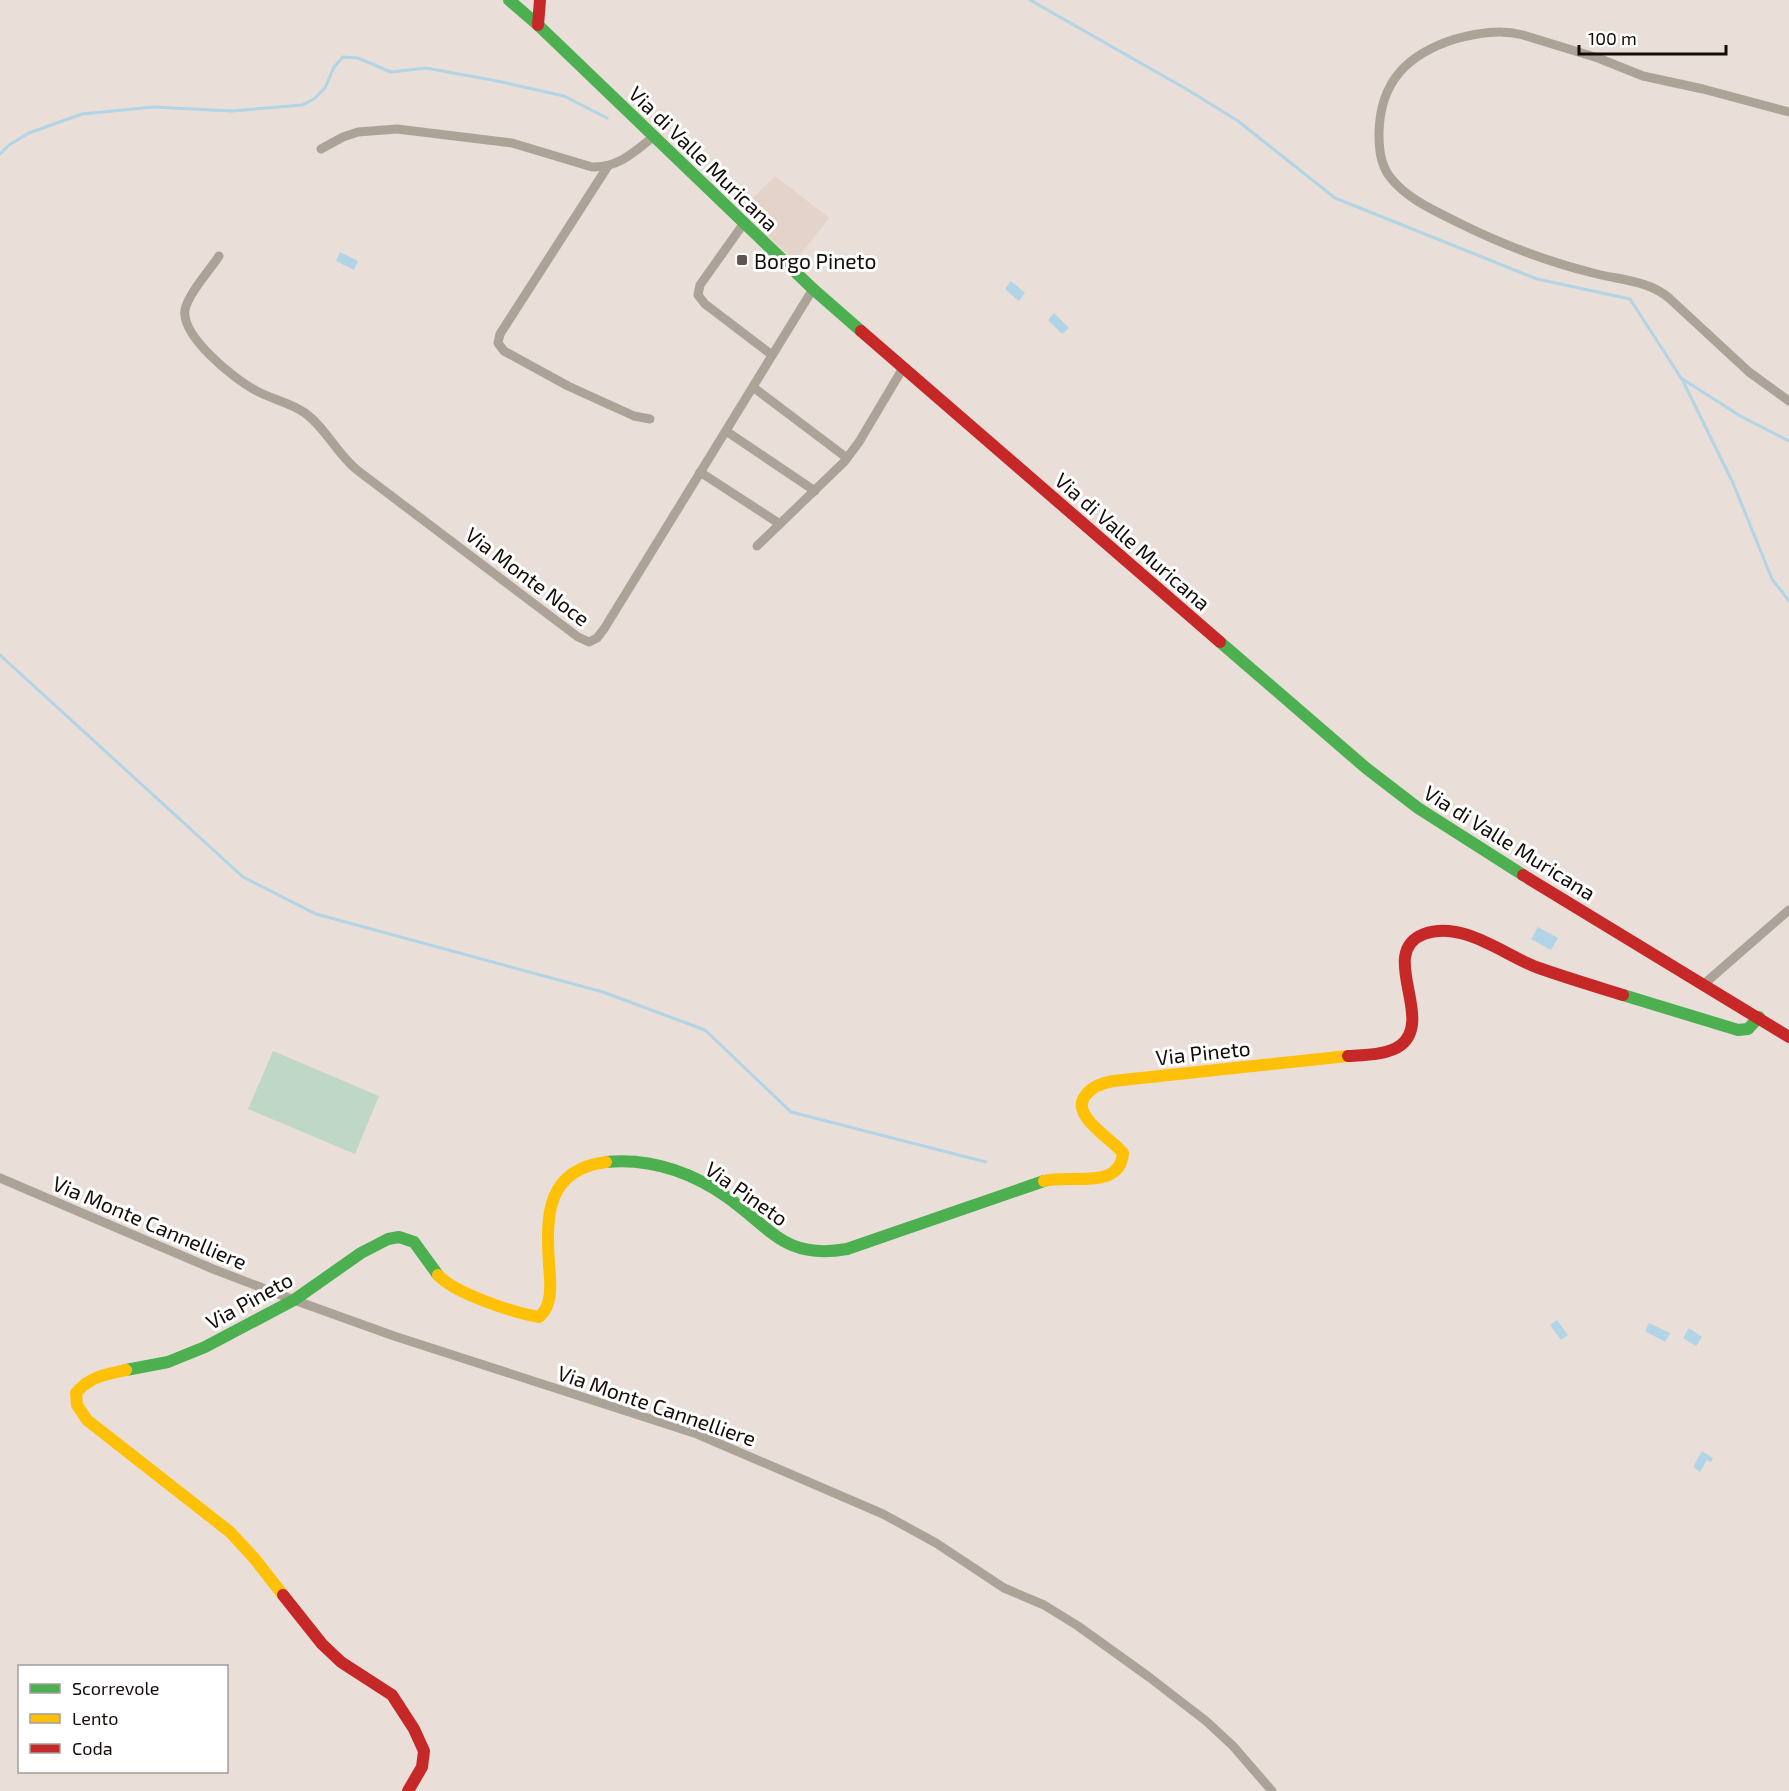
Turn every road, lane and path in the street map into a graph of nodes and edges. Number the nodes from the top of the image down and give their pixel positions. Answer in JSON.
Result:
{"nodes":[{"id":1,"x":508,"y":0,"type":"edge"},
{"id":2,"x":540,"y":0,"type":"edge"},
{"id":3,"x":538,"y":25,"type":"junction"},
{"id":4,"x":1789,"y":112,"type":"edge"},
{"id":5,"x":653,"y":137,"type":"junction"},
{"id":6,"x":321,"y":148,"type":"dead end"},
{"id":7,"x":608,"y":166,"type":"junction"},
{"id":8,"x":744,"y":223,"type":"junction"},
{"id":9,"x":219,"y":256,"type":"dead end"},
{"id":10,"x":813,"y":289,"type":"junction"},
{"id":11,"x":772,"y":355,"type":"junction"},
{"id":12,"x":903,"y":368,"type":"junction"},
{"id":13,"x":753,"y":387,"type":"junction"},
{"id":14,"x":1789,"y":401,"type":"edge"},
{"id":15,"x":650,"y":419,"type":"dead end"},
{"id":16,"x":726,"y":431,"type":"junction"},
{"id":17,"x":847,"y":458,"type":"junction"},
{"id":18,"x":700,"y":472,"type":"junction"},
{"id":19,"x":815,"y":491,"type":"junction"},
{"id":20,"x":780,"y":524,"type":"junction"},
{"id":21,"x":757,"y":546,"type":"dead end"},
{"id":22,"x":1789,"y":910,"type":"edge"},
{"id":23,"x":1704,"y":984,"type":"junction"},
{"id":24,"x":1759,"y":1017,"type":"junction"},
{"id":25,"x":1789,"y":1037,"type":"edge"},
{"id":26,"x":0,"y":1178,"type":"edge"},
{"id":27,"x":294,"y":1300,"type":"junction"},
{"id":28,"x":408,"y":1791,"type":"edge"},
{"id":29,"x":1272,"y":1791,"type":"edge"}],
"edges":[{"from":1,"to":3,"type":"street","name":"Via di Valle Muricana"},
{"from":2,"to":3,"type":"street"},
{"from":3,"to":5,"type":"street","name":"Via di Valle Muricana"},
{"from":4,"to":14,"type":"street"},
{"from":5,"to":7,"type":"street"},
{"from":5,"to":8,"type":"street","name":"Via di Valle Muricana"},
{"from":6,"to":7,"type":"street"},
{"from":7,"to":15,"type":"street"},
{"from":8,"to":10,"type":"street","name":"Via di Valle Muricana"},
{"from":8,"to":11,"type":"street"},
{"from":9,"to":18,"type":"street","name":"Via Monte Noce"},
{"from":10,"to":11,"type":"street","name":"Via Monte Noce"},
{"from":10,"to":12,"type":"street","name":"Via di Valle Muricana"},
{"from":11,"to":13,"type":"street","name":"Via Monte Noce"},
{"from":12,"to":17,"type":"street"},
{"from":12,"to":23,"type":"street","name":"Via di Valle Muricana"},
{"from":13,"to":16,"type":"street","name":"Via Monte Noce"},
{"from":13,"to":17,"type":"street"},
{"from":16,"to":18,"type":"street","name":"Via Monte Noce"},
{"from":16,"to":19,"type":"street"},
{"from":17,"to":19,"type":"street"},
{"from":18,"to":20,"type":"street"},
{"from":19,"to":20,"type":"street"},
{"from":20,"to":21,"type":"street"},
{"from":22,"to":23,"type":"street"},
{"from":23,"to":24,"type":"street","name":"Via di Valle Muricana"},
{"from":24,"to":25,"type":"street","name":"Via di Valle Muricana"},
{"from":24,"to":27,"type":"street","name":"Via Pineto"},
{"from":26,"to":27,"type":"street","name":"Via Monte Cannelliere"},
{"from":27,"to":28,"type":"street","name":"Via Pineto"},
{"from":27,"to":29,"type":"street","name":"Via Monte Cannelliere"}]}
